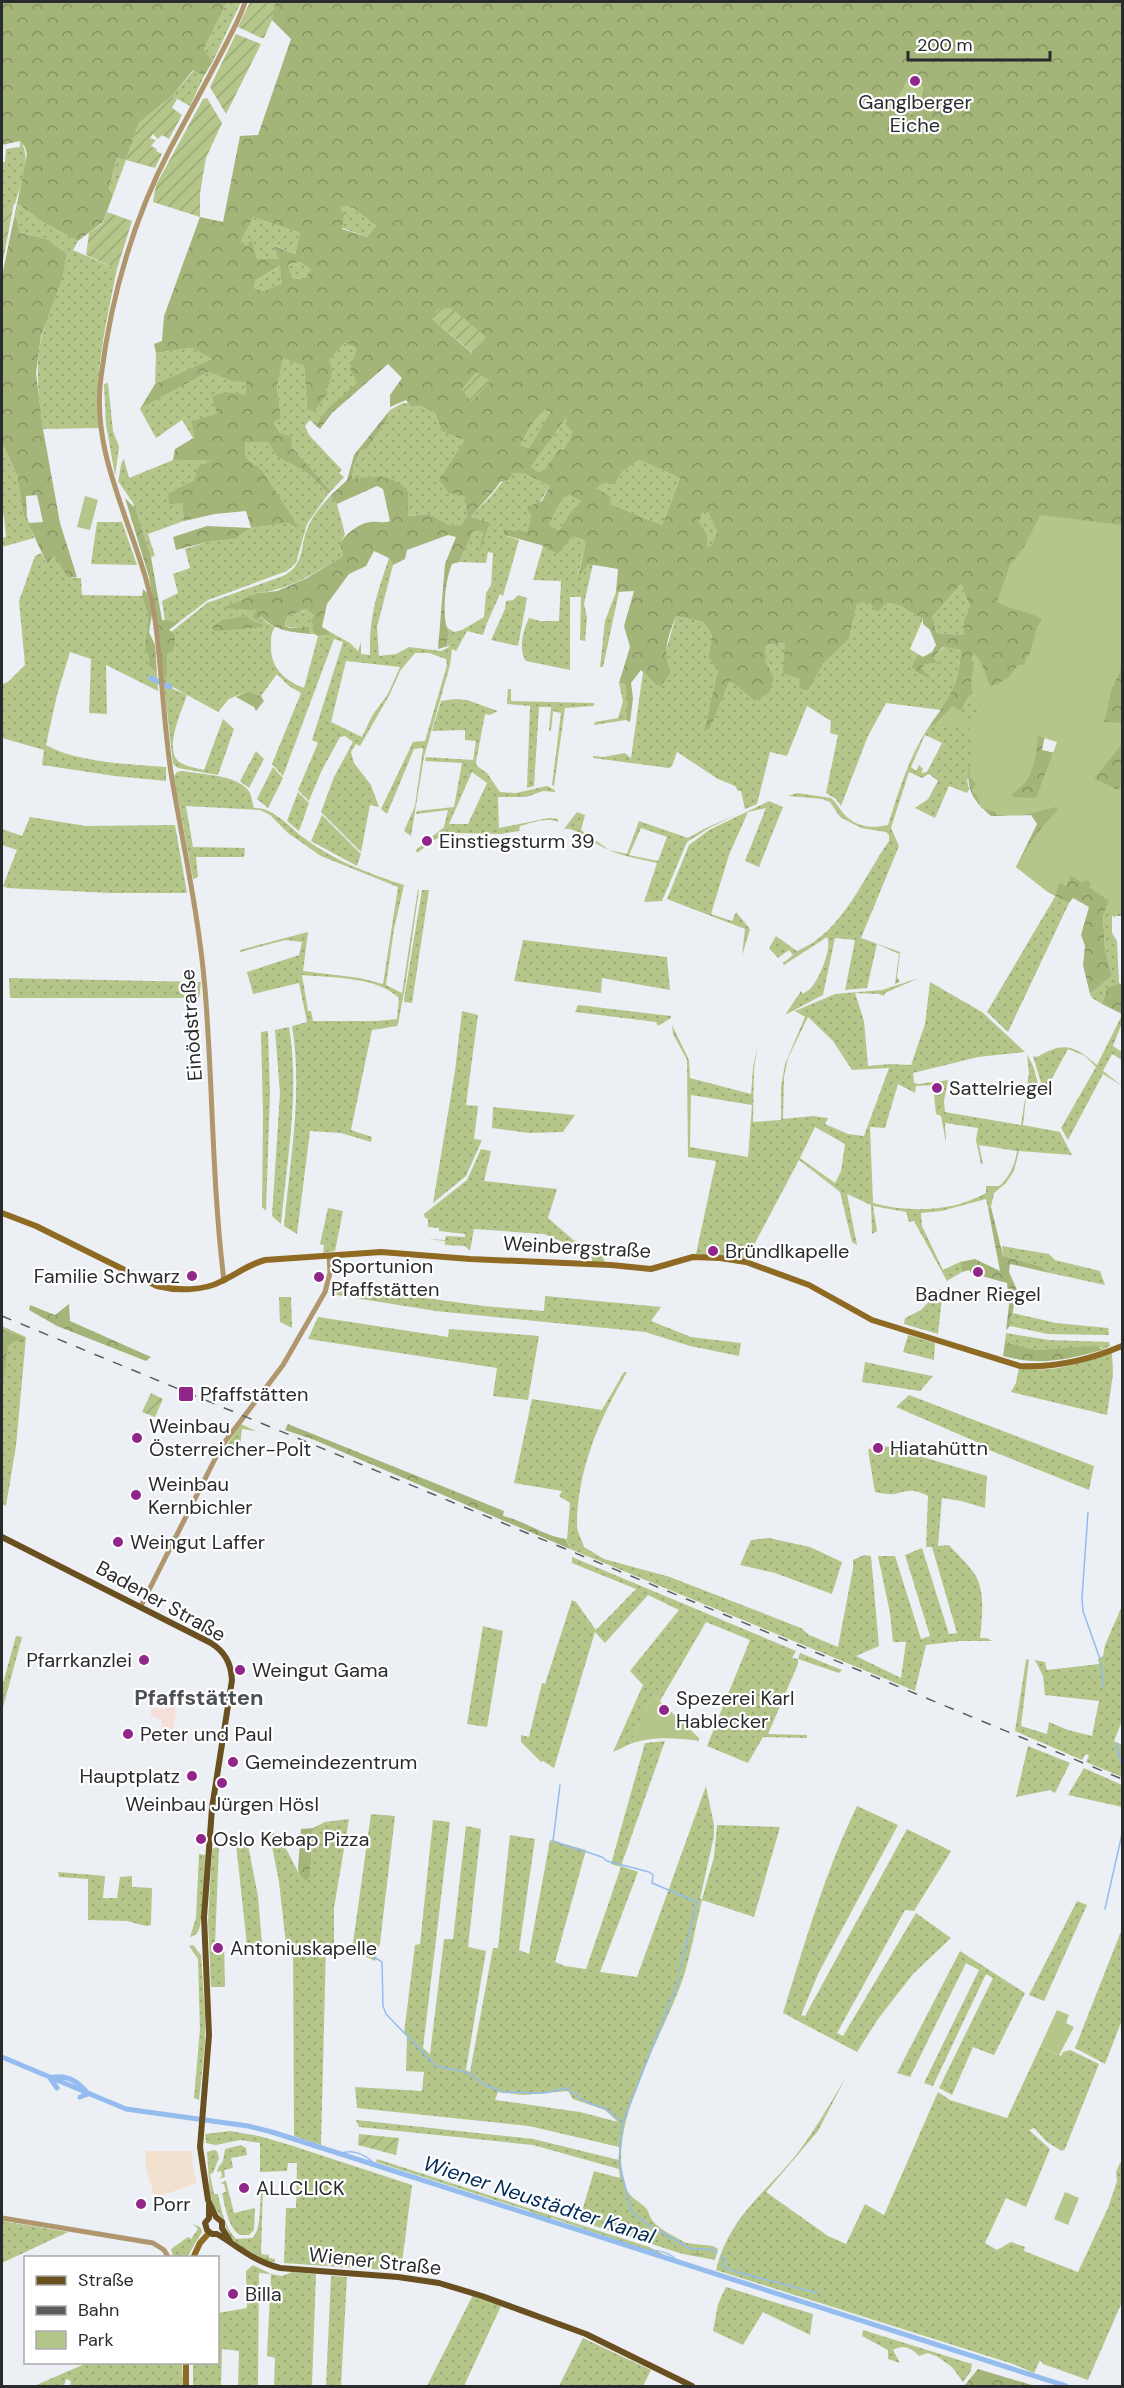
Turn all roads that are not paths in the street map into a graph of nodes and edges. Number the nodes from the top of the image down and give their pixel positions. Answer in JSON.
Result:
{"nodes":[{"id":1,"x":245,"y":2,"type":"edge"},
{"id":2,"x":2,"y":1214,"type":"edge"},
{"id":3,"x":329,"y":1256,"type":"junction"},
{"id":4,"x":224,"y":1281,"type":"junction"},
{"id":5,"x":1122,"y":1346,"type":"edge"},
{"id":6,"x":2,"y":1537,"type":"edge"},
{"id":7,"x":141,"y":1606,"type":"junction"},
{"id":8,"x":201,"y":2114,"type":"joint"},
{"id":9,"x":212,"y":2217,"type":"junction"},
{"id":10,"x":2,"y":2218,"type":"edge"},
{"id":11,"x":222,"y":2228,"type":"junction"},
{"id":12,"x":209,"y":2233,"type":"junction"},
{"id":13,"x":217,"y":2234,"type":"junction"},
{"id":14,"x":231,"y":2243,"type":"junction"},
{"id":15,"x":168,"y":2256,"type":"edge"},
{"id":16,"x":194,"y":2256,"type":"edge"},
{"id":17,"x":186,"y":2364,"type":"edge"},
{"id":18,"x":186,"y":2386,"type":"edge"},
{"id":19,"x":692,"y":2386,"type":"edge"}],
"edges":[{"from":1,"to":4,"type":"street","name":"Einödstraße"},
{"from":2,"to":4,"type":"main road","name":"Weinbergstraße"},
{"from":3,"to":4,"type":"main road","name":"Weinbergstraße"},
{"from":3,"to":5,"type":"main road","name":"Weinbergstraße"},
{"from":3,"to":7,"type":"street"},
{"from":6,"to":7,"type":"main road","name":"Badener Straße"},
{"from":7,"to":8,"type":"main road","name":"Badener Straße"},
{"from":8,"to":9,"type":"main road","name":"Wiener Straße"},
{"from":9,"to":11,"type":"main road","name":"Wiener Straße"},
{"from":9,"to":12,"type":"main road","name":"Wiener Straße"},
{"from":10,"to":15,"type":"street"},
{"from":11,"to":13,"type":"main road"},
{"from":11,"to":14,"type":"main road","name":"Wiener Straße"},
{"from":12,"to":13,"type":"main road","name":"Wiener Straße"},
{"from":12,"to":16,"type":"main road"},
{"from":13,"to":14,"type":"main road","name":"Wiener Straße"},
{"from":14,"to":19,"type":"main road","name":"Wiener Straße"},
{"from":17,"to":18,"type":"main road"}]}
